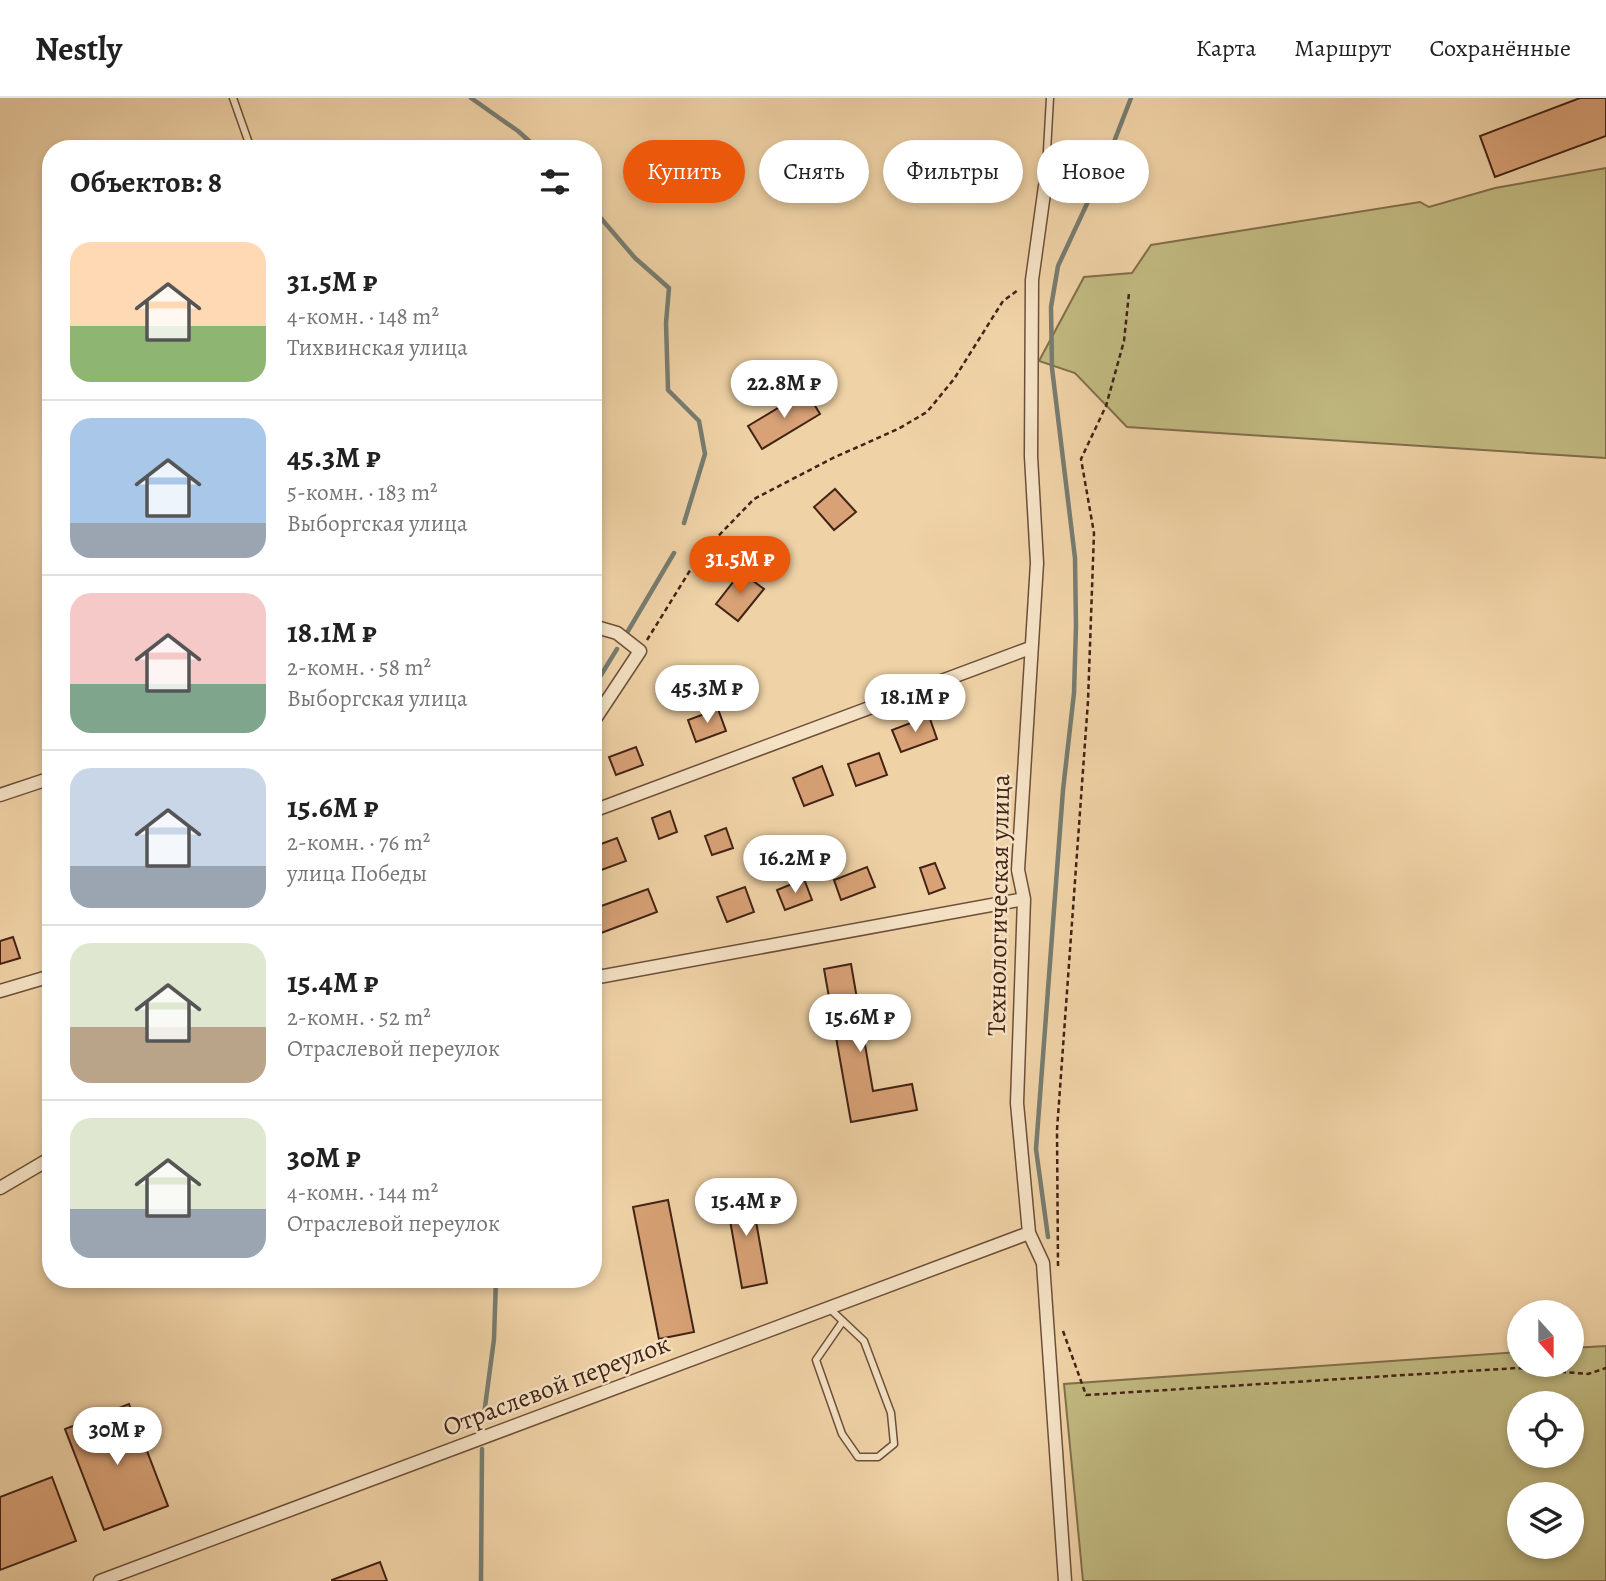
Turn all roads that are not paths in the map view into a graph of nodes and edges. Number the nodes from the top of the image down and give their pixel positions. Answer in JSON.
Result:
{"nodes":[{"id":1,"x":233,"y":98,"type":"edge"},
{"id":2,"x":1050,"y":98,"type":"edge"},
{"id":3,"x":248,"y":140,"type":"edge"},
{"id":4,"x":1048,"y":140,"type":"edge"},
{"id":5,"x":1043,"y":203,"type":"edge"},
{"id":6,"x":602,"y":629,"type":"edge"},
{"id":7,"x":1030,"y":648,"type":"junction"},
{"id":8,"x":602,"y":708,"type":"edge"},
{"id":9,"x":42,"y":781,"type":"edge"},
{"id":10,"x":0,"y":795,"type":"edge"},
{"id":11,"x":602,"y":808,"type":"edge"},
{"id":12,"x":1024,"y":899,"type":"junction"},
{"id":13,"x":602,"y":976,"type":"edge"},
{"id":14,"x":42,"y":979,"type":"edge"},
{"id":15,"x":0,"y":991,"type":"edge"},
{"id":16,"x":42,"y":1163,"type":"edge"},
{"id":17,"x":0,"y":1188,"type":"edge"},
{"id":18,"x":1029,"y":1233,"type":"junction"},
{"id":19,"x":829,"y":1307,"type":"junction"},
{"id":20,"x":843,"y":1321,"type":"junction"},
{"id":21,"x":100,"y":1581,"type":"edge"},
{"id":22,"x":1065,"y":1581,"type":"edge"}],
"edges":[{"from":1,"to":3,"type":"lane"},
{"from":2,"to":4,"type":"lane"},
{"from":5,"to":7,"type":"street","name":"Технологическая улица"},
{"from":6,"to":8,"type":"street"},
{"from":7,"to":11,"type":"street"},
{"from":7,"to":12,"type":"street","name":"Технологическая улица"},
{"from":9,"to":10,"type":"street"},
{"from":12,"to":13,"type":"street"},
{"from":12,"to":18,"type":"street","name":"Технологическая улица"},
{"from":14,"to":15,"type":"street"},
{"from":16,"to":17,"type":"street"},
{"from":18,"to":19,"type":"street","name":"Отраслевой переулок"},
{"from":18,"to":22,"type":"street","name":"Технологическая улица"},
{"from":19,"to":20,"type":"lane"},
{"from":19,"to":21,"type":"street","name":"Отраслевой переулок"},
{"from":20,"to":20,"type":"lane"}]}
